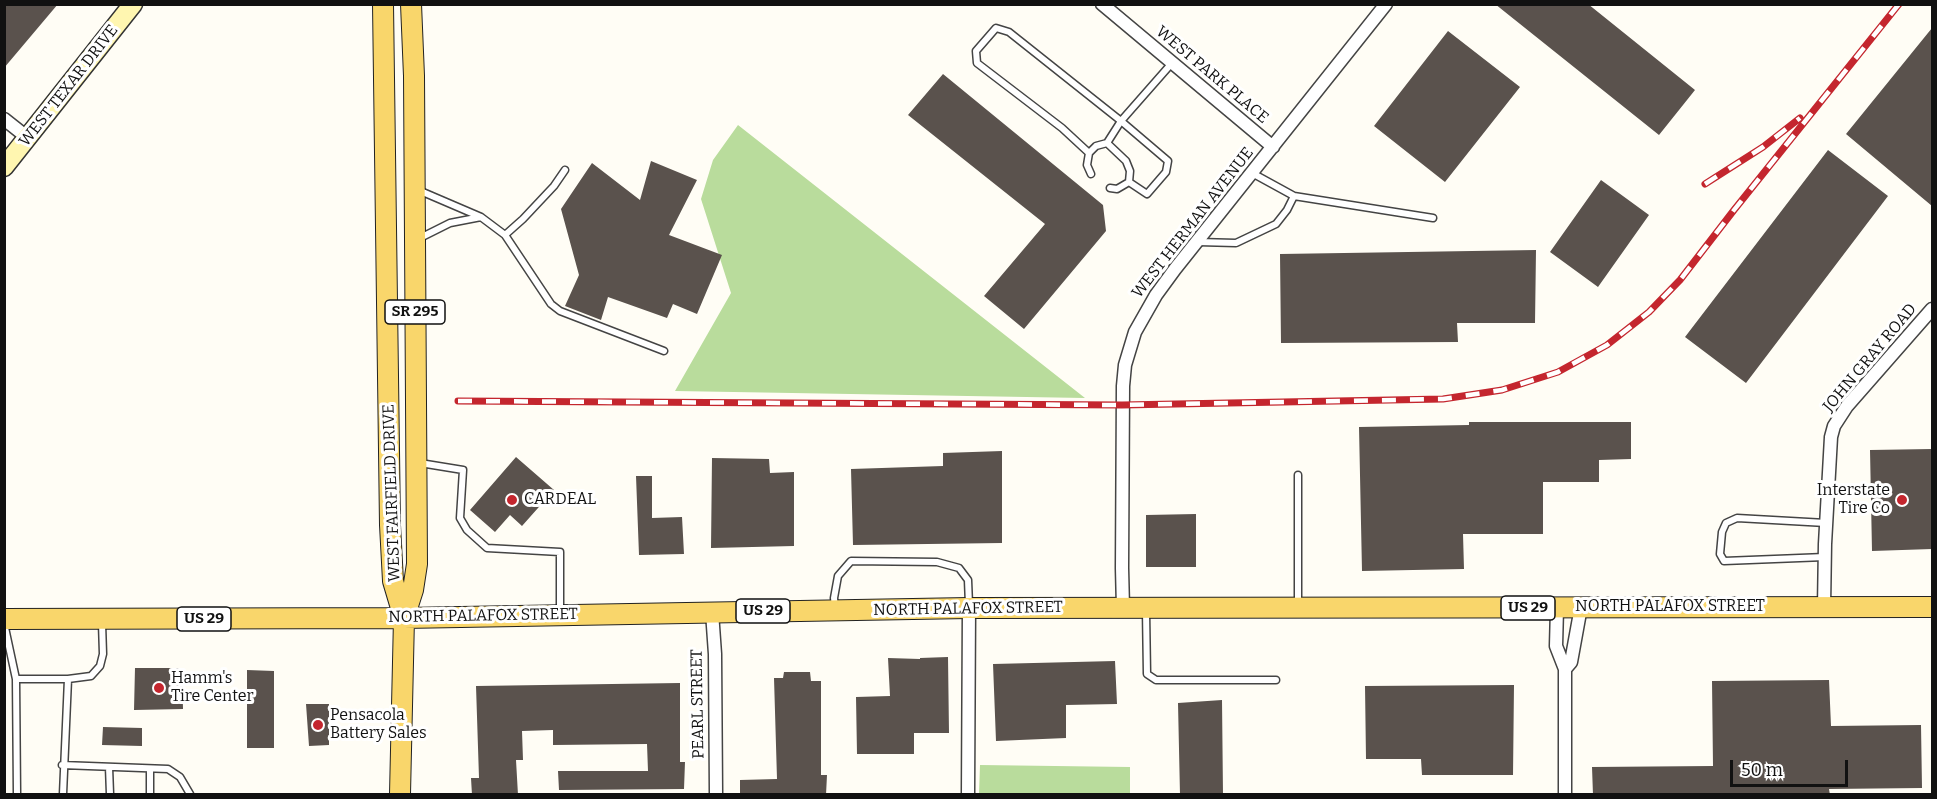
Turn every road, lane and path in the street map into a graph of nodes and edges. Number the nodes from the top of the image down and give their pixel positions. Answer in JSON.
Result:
{"nodes":[{"id":1,"x":134,"y":4,"type":"edge"},
{"id":2,"x":383,"y":4,"type":"edge"},
{"id":3,"x":411,"y":4,"type":"edge"},
{"id":4,"x":1102,"y":4,"type":"edge"},
{"id":5,"x":1386,"y":4,"type":"edge"},
{"id":6,"x":1172,"y":63,"type":"junction"},
{"id":7,"x":4,"y":119,"type":"edge"},
{"id":8,"x":1121,"y":121,"type":"junction"},
{"id":9,"x":28,"y":138,"type":"junction"},
{"id":10,"x":1107,"y":143,"type":"junction"},
{"id":11,"x":1273,"y":147,"type":"junction"},
{"id":12,"x":1089,"y":153,"type":"junction"},
{"id":13,"x":4,"y":167,"type":"edge"},
{"id":14,"x":565,"y":170,"type":"dead end"},
{"id":15,"x":1252,"y":172,"type":"junction"},
{"id":16,"x":1091,"y":174,"type":"dead end"},
{"id":17,"x":1129,"y":182,"type":"junction"},
{"id":18,"x":1110,"y":188,"type":"dead end"},
{"id":19,"x":414,"y":189,"type":"junction"},
{"id":20,"x":1294,"y":196,"type":"junction"},
{"id":21,"x":481,"y":217,"type":"junction"},
{"id":22,"x":1433,"y":218,"type":"dead end"},
{"id":23,"x":505,"y":235,"type":"junction"},
{"id":24,"x":414,"y":241,"type":"junction"},
{"id":25,"x":1197,"y":242,"type":"junction"},
{"id":26,"x":1932,"y":309,"type":"edge"},
{"id":27,"x":664,"y":351,"type":"dead end"},
{"id":28,"x":416,"y":462,"type":"junction"},
{"id":29,"x":1298,"y":475,"type":"dead end"},
{"id":30,"x":1826,"y":523,"type":"junction"},
{"id":31,"x":1825,"y":557,"type":"junction"},
{"id":32,"x":1824,"y":607,"type":"junction"},
{"id":33,"x":1932,"y":607,"type":"edge"},
{"id":34,"x":969,"y":608,"type":"junction"},
{"id":35,"x":1123,"y":608,"type":"junction"},
{"id":36,"x":1146,"y":608,"type":"junction"},
{"id":37,"x":1298,"y":608,"type":"junction"},
{"id":38,"x":1557,"y":608,"type":"junction"},
{"id":39,"x":1581,"y":608,"type":"junction"},
{"id":40,"x":835,"y":610,"type":"junction"},
{"id":41,"x":712,"y":612,"type":"junction"},
{"id":42,"x":560,"y":615,"type":"junction"},
{"id":43,"x":404,"y":618,"type":"junction"},
{"id":44,"x":102,"y":620,"type":"junction"},
{"id":45,"x":4,"y":622,"type":"edge"},
{"id":46,"x":1565,"y":669,"type":"junction"},
{"id":47,"x":16,"y":679,"type":"junction"},
{"id":48,"x":68,"y":679,"type":"junction"},
{"id":49,"x":1276,"y":680,"type":"dead end"},
{"id":50,"x":63,"y":765,"type":"junction"},
{"id":51,"x":109,"y":767,"type":"junction"},
{"id":52,"x":150,"y":769,"type":"junction"},
{"id":53,"x":397,"y":793,"type":"edge"},
{"id":54,"x":17,"y":795,"type":"edge"},
{"id":55,"x":63,"y":795,"type":"edge"},
{"id":56,"x":110,"y":795,"type":"edge"},
{"id":57,"x":150,"y":795,"type":"edge"},
{"id":58,"x":190,"y":795,"type":"edge"},
{"id":59,"x":716,"y":795,"type":"edge"},
{"id":60,"x":968,"y":795,"type":"edge"},
{"id":61,"x":1565,"y":795,"type":"edge"}],
"edges":[{"from":1,"to":9,"type":"main road","name":"WEST TEXAR DRIVE"},
{"from":2,"to":43,"type":"main road","name":"WEST FAIRFIELD DRIVE","number":"SR 295"},
{"from":3,"to":19,"type":"main road","name":"WEST FAIRFIELD DRIVE","number":"SR 295"},
{"from":4,"to":6,"type":"street","name":"WEST PARK PLACE"},
{"from":5,"to":11,"type":"street","name":"WEST HERMAN AVENUE"},
{"from":6,"to":8,"type":"lane"},
{"from":6,"to":11,"type":"street","name":"WEST PARK PLACE"},
{"from":7,"to":9,"type":"street"},
{"from":8,"to":10,"type":"lane"},
{"from":8,"to":12,"type":"lane"},
{"from":8,"to":17,"type":"lane"},
{"from":9,"to":13,"type":"main road","name":"WEST TEXAR DRIVE"},
{"from":10,"to":12,"type":"lane"},
{"from":10,"to":17,"type":"lane"},
{"from":11,"to":15,"type":"street","name":"WEST HERMAN AVENUE"},
{"from":12,"to":16,"type":"lane"},
{"from":14,"to":23,"type":"lane"},
{"from":15,"to":20,"type":"lane"},
{"from":15,"to":25,"type":"street","name":"WEST HERMAN AVENUE"},
{"from":17,"to":18,"type":"lane"},
{"from":19,"to":21,"type":"lane"},
{"from":19,"to":24,"type":"main road","name":"WEST FAIRFIELD DRIVE","number":"SR 295"},
{"from":20,"to":22,"type":"lane"},
{"from":20,"to":25,"type":"lane"},
{"from":21,"to":23,"type":"lane"},
{"from":21,"to":24,"type":"lane"},
{"from":23,"to":27,"type":"lane"},
{"from":24,"to":28,"type":"main road","name":"WEST FAIRFIELD DRIVE","number":"SR 295"},
{"from":25,"to":35,"type":"street","name":"WEST HERMAN AVENUE"},
{"from":26,"to":30,"type":"street","name":"JOHN GRAY ROAD"},
{"from":28,"to":42,"type":"lane"},
{"from":28,"to":43,"type":"main road","name":"WEST FAIRFIELD DRIVE","number":"SR 295"},
{"from":29,"to":37,"type":"lane"},
{"from":30,"to":31,"type":"street","name":"JOHN GRAY ROAD"},
{"from":30,"to":31,"type":"lane"},
{"from":31,"to":32,"type":"street","name":"JOHN GRAY ROAD"},
{"from":32,"to":33,"type":"main road","name":"NORTH PALAFOX STREET","number":"US 29"},
{"from":32,"to":39,"type":"main road","name":"NORTH PALAFOX STREET","number":"US 29"},
{"from":34,"to":35,"type":"main road","name":"NORTH PALAFOX STREET","number":"US 29"},
{"from":34,"to":40,"type":"main road","name":"NORTH PALAFOX STREET","number":"US 29"},
{"from":34,"to":40,"type":"lane"},
{"from":34,"to":60,"type":"street"},
{"from":35,"to":36,"type":"main road","name":"NORTH PALAFOX STREET","number":"US 29"},
{"from":36,"to":37,"type":"main road","name":"NORTH PALAFOX STREET","number":"US 29"},
{"from":36,"to":49,"type":"lane"},
{"from":37,"to":38,"type":"main road","name":"NORTH PALAFOX STREET","number":"US 29"},
{"from":38,"to":39,"type":"main road","name":"NORTH PALAFOX STREET","number":"US 29"},
{"from":38,"to":46,"type":"street"},
{"from":39,"to":46,"type":"street"},
{"from":40,"to":41,"type":"main road","name":"NORTH PALAFOX STREET","number":"US 29"},
{"from":41,"to":42,"type":"main road","name":"NORTH PALAFOX STREET","number":"US 29"},
{"from":41,"to":59,"type":"street","name":"PEARL STREET"},
{"from":42,"to":43,"type":"main road","name":"NORTH PALAFOX STREET","number":"US 29"},
{"from":43,"to":44,"type":"main road","name":"NORTH PALAFOX STREET","number":"US 29"},
{"from":43,"to":53,"type":"main road","number":"SR 295"},
{"from":44,"to":45,"type":"main road","name":"NORTH PALAFOX STREET","number":"US 29"},
{"from":44,"to":48,"type":"lane"},
{"from":45,"to":47,"type":"lane"},
{"from":46,"to":61,"type":"street"},
{"from":47,"to":48,"type":"lane"},
{"from":47,"to":54,"type":"lane"},
{"from":48,"to":50,"type":"lane"},
{"from":50,"to":51,"type":"lane"},
{"from":50,"to":55,"type":"lane"},
{"from":51,"to":52,"type":"lane"},
{"from":51,"to":56,"type":"lane"},
{"from":52,"to":57,"type":"lane"},
{"from":52,"to":58,"type":"lane"}]}
